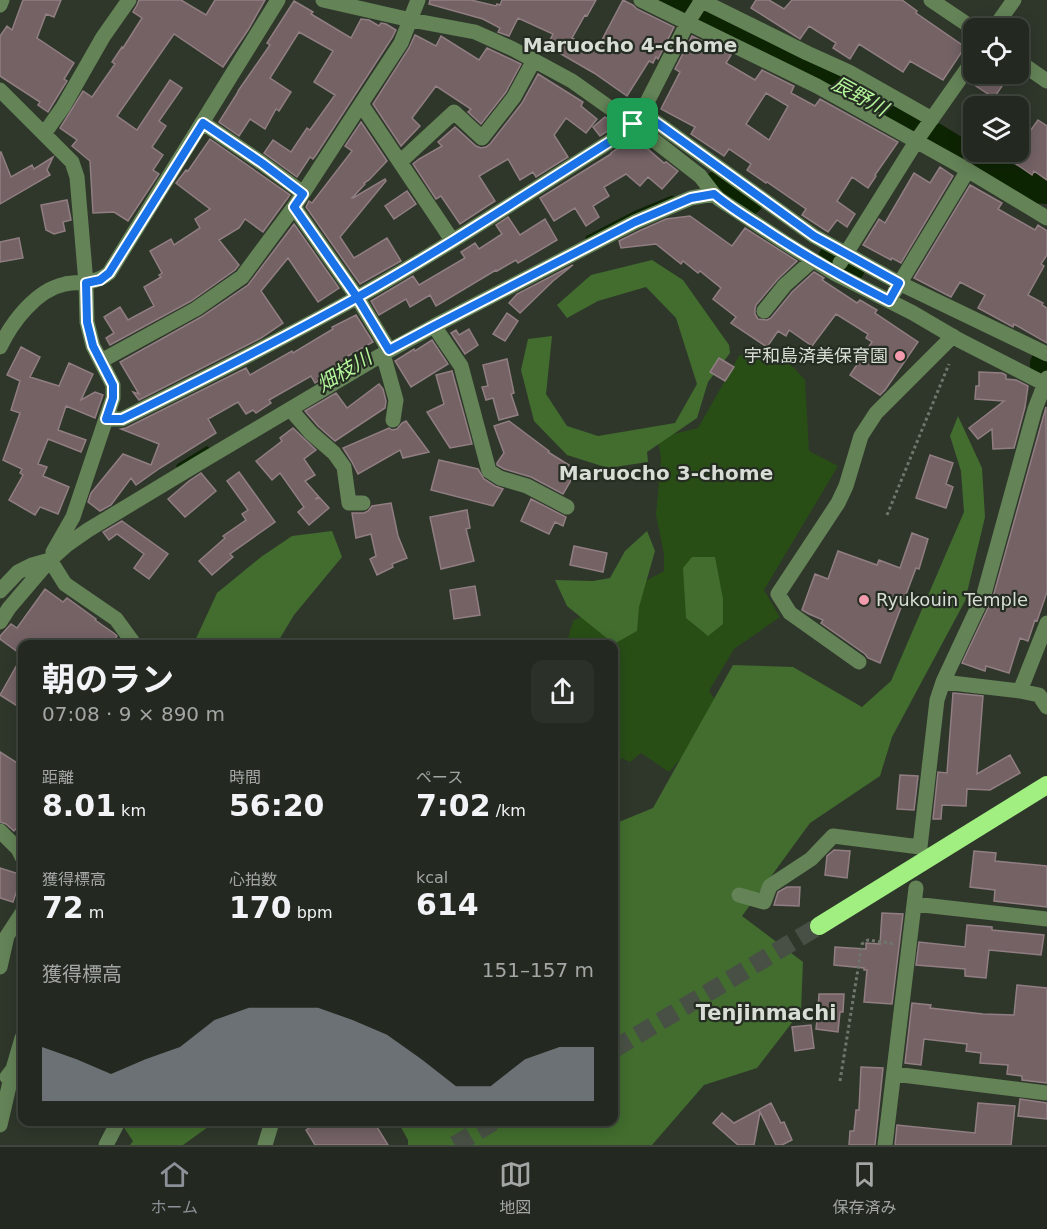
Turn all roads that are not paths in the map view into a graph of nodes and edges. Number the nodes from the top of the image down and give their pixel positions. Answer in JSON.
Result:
{"nodes":[{"id":1,"x":2,"y":0,"type":"edge"},
{"id":2,"x":129,"y":0,"type":"edge"},
{"id":3,"x":278,"y":0,"type":"edge"},
{"id":4,"x":323,"y":0,"type":"edge"},
{"id":5,"x":418,"y":0,"type":"edge"},
{"id":6,"x":641,"y":0,"type":"edge"},
{"id":7,"x":931,"y":0,"type":"edge"},
{"id":8,"x":1014,"y":0,"type":"edge"},
{"id":9,"x":700,"y":2,"type":"edge"},
{"id":10,"x":0,"y":5,"type":"edge"},
{"id":11,"x":1001,"y":18,"type":"edge"},
{"id":12,"x":411,"y":20,"type":"junction"},
{"id":13,"x":688,"y":22,"type":"junction"},
{"id":14,"x":963,"y":22,"type":"edge"},
{"id":15,"x":534,"y":60,"type":"junction"},
{"id":16,"x":1029,"y":69,"type":"edge"},
{"id":17,"x":963,"y":74,"type":"edge"},
{"id":18,"x":1047,"y":81,"type":"edge"},
{"id":19,"x":0,"y":90,"type":"edge"},
{"id":20,"x":361,"y":104,"type":"junction"},
{"id":21,"x":637,"y":118,"type":"junction"},
{"id":22,"x":930,"y":121,"type":"junction"},
{"id":23,"x":203,"y":123,"type":"junction"},
{"id":24,"x":44,"y":134,"type":"junction"},
{"id":25,"x":918,"y":139,"type":"junction"},
{"id":26,"x":400,"y":162,"type":"junction"},
{"id":27,"x":968,"y":170,"type":"junction"},
{"id":28,"x":303,"y":194,"type":"junction"},
{"id":29,"x":714,"y":194,"type":"junction"},
{"id":30,"x":294,"y":207,"type":"junction"},
{"id":31,"x":1047,"y":218,"type":"edge"},
{"id":32,"x":452,"y":240,"type":"junction"},
{"id":33,"x":813,"y":260,"type":"junction"},
{"id":34,"x":840,"y":263,"type":"junction"},
{"id":35,"x":86,"y":283,"type":"junction"},
{"id":36,"x":899,"y":283,"type":"junction"},
{"id":37,"x":357,"y":297,"type":"junction"},
{"id":38,"x":889,"y":301,"type":"junction"},
{"id":39,"x":764,"y":311,"type":"dead end"},
{"id":40,"x":434,"y":326,"type":"junction"},
{"id":41,"x":953,"y":336,"type":"junction"},
{"id":42,"x":0,"y":347,"type":"edge"},
{"id":43,"x":386,"y":348,"type":"junction"},
{"id":44,"x":1047,"y":354,"type":"edge"},
{"id":45,"x":101,"y":361,"type":"junction"},
{"id":46,"x":1046,"y":382,"type":"edge"},
{"id":47,"x":290,"y":409,"type":"junction"},
{"id":48,"x":106,"y":419,"type":"junction"},
{"id":49,"x":393,"y":420,"type":"dead end"},
{"id":50,"x":363,"y":503,"type":"dead end"},
{"id":51,"x":567,"y":507,"type":"dead end"},
{"id":52,"x":50,"y":560,"type":"junction"},
{"id":53,"x":0,"y":591,"type":"edge"},
{"id":54,"x":0,"y":622,"type":"edge"},
{"id":55,"x":1047,"y":623,"type":"edge"},
{"id":56,"x":131,"y":640,"type":"edge"},
{"id":57,"x":859,"y":662,"type":"dead end"},
{"id":58,"x":943,"y":682,"type":"junction"},
{"id":59,"x":1020,"y":691,"type":"junction"},
{"id":60,"x":1044,"y":698,"type":"edge"},
{"id":61,"x":1047,"y":785,"type":"edge"},
{"id":62,"x":0,"y":831,"type":"edge"},
{"id":63,"x":18,"y":849,"type":"edge"},
{"id":64,"x":916,"y":888,"type":"dead end"},
{"id":65,"x":739,"y":895,"type":"dead end"},
{"id":66,"x":914,"y":904,"type":"junction"},
{"id":67,"x":1047,"y":919,"type":"edge"},
{"id":68,"x":18,"y":920,"type":"edge"},
{"id":69,"x":819,"y":926,"type":"tunnel mouth"},
{"id":70,"x":0,"y":967,"type":"edge"},
{"id":71,"x":18,"y":1052,"type":"edge"},
{"id":72,"x":13,"y":1069,"type":"junction"},
{"id":73,"x":894,"y":1074,"type":"junction"},
{"id":74,"x":0,"y":1085,"type":"edge"},
{"id":75,"x":1047,"y":1093,"type":"edge"},
{"id":76,"x":0,"y":1125,"type":"edge"},
{"id":77,"x":116,"y":1126,"type":"edge"},
{"id":78,"x":271,"y":1126,"type":"edge"},
{"id":79,"x":106,"y":1145,"type":"edge"},
{"id":80,"x":265,"y":1145,"type":"edge"},
{"id":81,"x":885,"y":1145,"type":"edge"}],
"edges":[{"from":1,"to":10,"type":"street"},
{"from":2,"to":24,"type":"street"},
{"from":3,"to":23,"type":"street"},
{"from":4,"to":12,"type":"street"},
{"from":5,"to":12,"type":"street"},
{"from":6,"to":13,"type":"street"},
{"from":7,"to":14,"type":"street"},
{"from":8,"to":11,"type":"street"},
{"from":9,"to":13,"type":"street"},
{"from":9,"to":22,"type":"street"},
{"from":12,"to":15,"type":"street"},
{"from":12,"to":20,"type":"street"},
{"from":13,"to":21,"type":"street"},
{"from":13,"to":25,"type":"street"},
{"from":15,"to":21,"type":"street"},
{"from":15,"to":26,"type":"street"},
{"from":16,"to":18,"type":"street"},
{"from":17,"to":22,"type":"street"},
{"from":19,"to":24,"type":"street"},
{"from":20,"to":26,"type":"street"},
{"from":20,"to":28,"type":"street"},
{"from":21,"to":29,"type":"street"},
{"from":21,"to":32,"type":"street"},
{"from":21,"to":34,"type":"street"},
{"from":22,"to":25,"type":"street"},
{"from":23,"to":28,"type":"street"},
{"from":23,"to":35,"type":"street"},
{"from":24,"to":35,"type":"street"},
{"from":25,"to":27,"type":"street"},
{"from":25,"to":34,"type":"street"},
{"from":26,"to":32,"type":"street"},
{"from":27,"to":31,"type":"street"},
{"from":27,"to":36,"type":"street"},
{"from":28,"to":30,"type":"street"},
{"from":29,"to":33,"type":"street"},
{"from":29,"to":40,"type":"street"},
{"from":30,"to":37,"type":"street"},
{"from":30,"to":45,"type":"street"},
{"from":32,"to":37,"type":"street"},
{"from":33,"to":34,"type":"street"},
{"from":33,"to":39,"type":"street"},
{"from":34,"to":36,"type":"street"},
{"from":34,"to":38,"type":"street"},
{"from":35,"to":42,"type":"street"},
{"from":35,"to":45,"type":"street"},
{"from":36,"to":38,"type":"street"},
{"from":36,"to":44,"type":"street"},
{"from":37,"to":43,"type":"street"},
{"from":37,"to":48,"type":"street"},
{"from":38,"to":41,"type":"street"},
{"from":40,"to":43,"type":"street"},
{"from":40,"to":51,"type":"street"},
{"from":41,"to":46,"type":"street"},
{"from":41,"to":57,"type":"street"},
{"from":43,"to":47,"type":"street"},
{"from":43,"to":49,"type":"street"},
{"from":45,"to":48,"type":"street"},
{"from":46,"to":58,"type":"street"},
{"from":47,"to":50,"type":"street"},
{"from":47,"to":52,"type":"street"},
{"from":48,"to":52,"type":"street"},
{"from":52,"to":53,"type":"street"},
{"from":52,"to":54,"type":"street"},
{"from":52,"to":56,"type":"street"},
{"from":55,"to":59,"type":"street"},
{"from":58,"to":59,"type":"street"},
{"from":58,"to":65,"type":"street"},
{"from":59,"to":60,"type":"street"},
{"from":61,"to":69,"type":"highway"},
{"from":62,"to":63,"type":"street"},
{"from":64,"to":66,"type":"street"},
{"from":66,"to":67,"type":"street"},
{"from":66,"to":73,"type":"street"},
{"from":68,"to":70,"type":"street"},
{"from":71,"to":72,"type":"street"},
{"from":72,"to":74,"type":"street"},
{"from":72,"to":76,"type":"street"},
{"from":73,"to":75,"type":"street"},
{"from":73,"to":81,"type":"street"},
{"from":77,"to":79,"type":"street"},
{"from":78,"to":80,"type":"street"}]}
